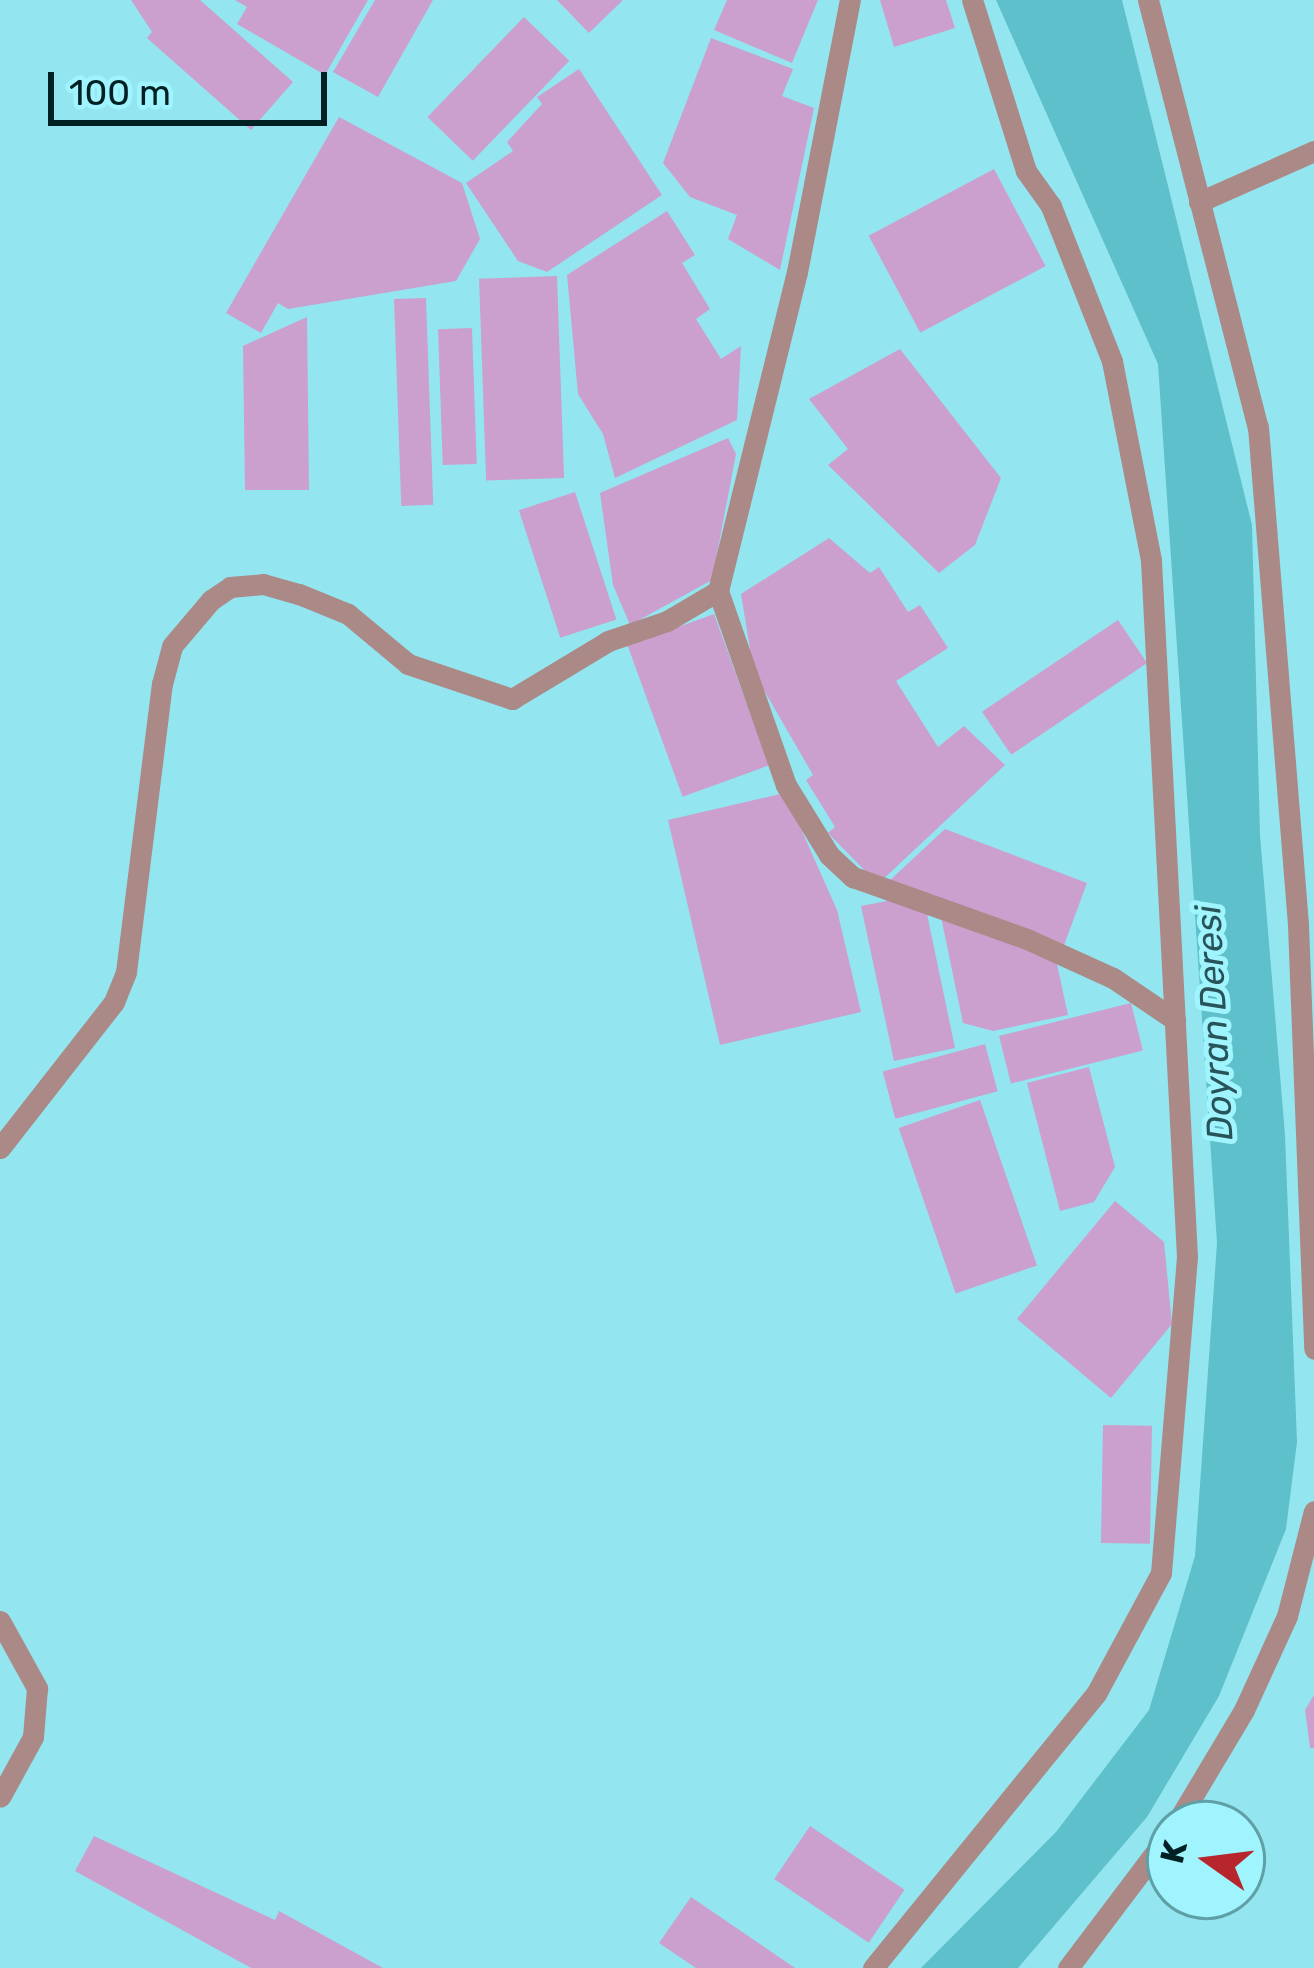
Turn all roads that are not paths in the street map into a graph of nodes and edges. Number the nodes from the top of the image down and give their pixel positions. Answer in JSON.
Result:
{"nodes":[{"id":1,"x":850,"y":0,"type":"edge"},
{"id":2,"x":972,"y":0,"type":"edge"},
{"id":3,"x":1148,"y":0,"type":"edge"},
{"id":4,"x":1314,"y":151,"type":"edge"},
{"id":5,"x":1199,"y":202,"type":"junction"},
{"id":6,"x":718,"y":591,"type":"junction"},
{"id":7,"x":1174,"y":1020,"type":"junction"},
{"id":8,"x":0,"y":1148,"type":"edge"},
{"id":9,"x":1314,"y":1349,"type":"edge"},
{"id":10,"x":1314,"y":1511,"type":"edge"},
{"id":11,"x":0,"y":1621,"type":"edge"},
{"id":12,"x":0,"y":1797,"type":"edge"},
{"id":13,"x":1190,"y":1800,"type":"edge"},
{"id":14,"x":1146,"y":1865,"type":"edge"},
{"id":15,"x":873,"y":1968,"type":"edge"},
{"id":16,"x":1068,"y":1968,"type":"edge"}],
"edges":[{"from":1,"to":6,"type":"street"},
{"from":2,"to":7,"type":"street"},
{"from":3,"to":5,"type":"street"},
{"from":4,"to":5,"type":"street"},
{"from":5,"to":9,"type":"street"},
{"from":6,"to":7,"type":"street"},
{"from":6,"to":8,"type":"street"},
{"from":7,"to":15,"type":"street"},
{"from":10,"to":13,"type":"street"},
{"from":11,"to":12,"type":"street"},
{"from":14,"to":16,"type":"street"}]}
